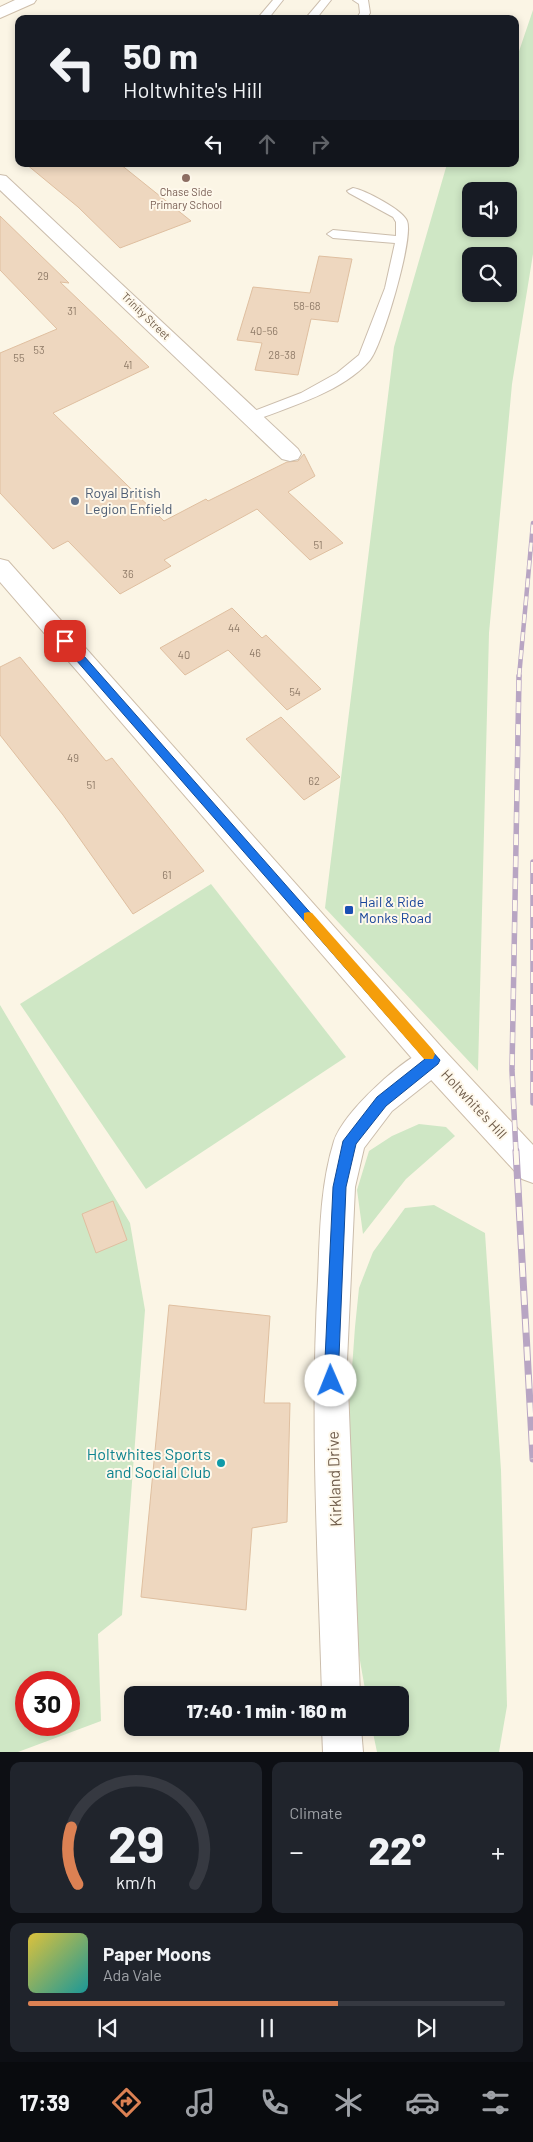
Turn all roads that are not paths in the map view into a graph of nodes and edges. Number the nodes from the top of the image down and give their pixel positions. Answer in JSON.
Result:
{"nodes":[{"id":1,"x":28,"y":0,"type":"edge"},
{"id":2,"x":278,"y":0,"type":"edge"},
{"id":3,"x":326,"y":0,"type":"edge"},
{"id":4,"x":358,"y":0,"type":"edge"},
{"id":5,"x":0,"y":13,"type":"edge"},
{"id":6,"x":265,"y":15,"type":"edge"},
{"id":7,"x":313,"y":15,"type":"edge"},
{"id":8,"x":364,"y":15,"type":"edge"},
{"id":9,"x":0,"y":180,"type":"edge"},
{"id":10,"x":353,"y":191,"type":"dead end"},
{"id":11,"x":333,"y":234,"type":"dead end"},
{"id":12,"x":402,"y":240,"type":"junction"},
{"id":13,"x":251,"y":417,"type":"junction"},
{"id":14,"x":290,"y":454,"type":"dead end"},
{"id":15,"x":0,"y":567,"type":"edge"},
{"id":16,"x":433,"y":1060,"type":"junction"},
{"id":17,"x":533,"y":1168,"type":"edge"},
{"id":18,"x":341,"y":1686,"type":"edge"},
{"id":19,"x":342,"y":1736,"type":"edge"},
{"id":20,"x":343,"y":1752,"type":"edge"}],
"edges":[{"from":1,"to":5,"type":"street"},
{"from":2,"to":6,"type":"lane"},
{"from":3,"to":7,"type":"lane"},
{"from":4,"to":8,"type":"lane"},
{"from":9,"to":13,"type":"street","name":"Trinity Street"},
{"from":10,"to":12,"type":"lane"},
{"from":11,"to":12,"type":"lane"},
{"from":12,"to":13,"type":"lane"},
{"from":13,"to":14,"type":"street","name":"Trinity Street"},
{"from":15,"to":16,"type":"street","name":"Holtwhite's Hill"},
{"from":16,"to":17,"type":"street","name":"Holtwhite's Hill"},
{"from":16,"to":18,"type":"street","name":"Kirkland Drive"},
{"from":19,"to":20,"type":"street"}]}
